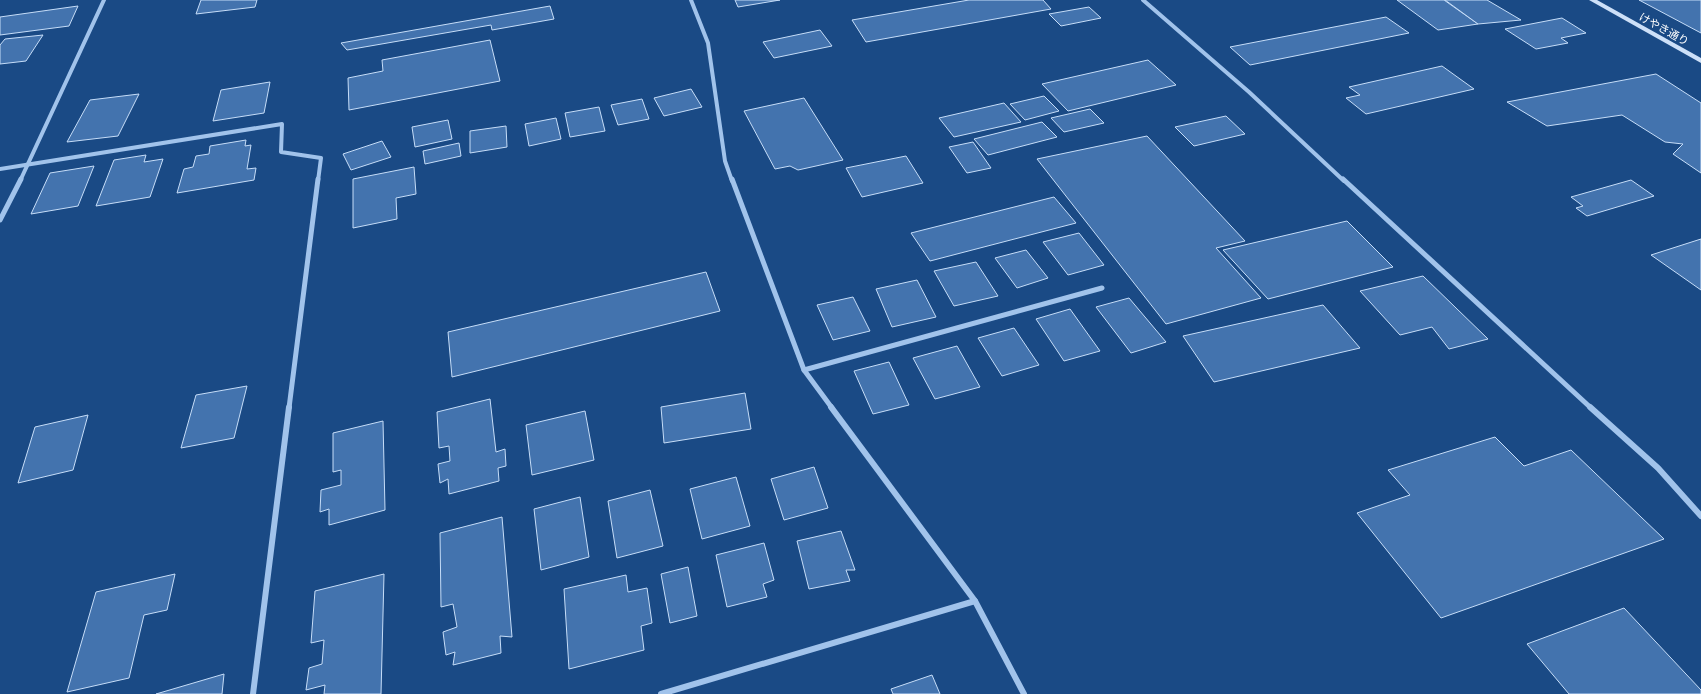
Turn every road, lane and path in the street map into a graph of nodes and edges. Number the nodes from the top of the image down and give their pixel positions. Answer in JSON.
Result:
{"nodes":[{"id":1,"x":104,"y":0,"type":"edge"},
{"id":2,"x":690,"y":0,"type":"edge"},
{"id":3,"x":1143,"y":0,"type":"edge"},
{"id":4,"x":1592,"y":0,"type":"edge"},
{"id":5,"x":1701,"y":60,"type":"edge"},
{"id":6,"x":28,"y":166,"type":"junction"},
{"id":7,"x":0,"y":169,"type":"edge"},
{"id":8,"x":0,"y":220,"type":"edge"},
{"id":9,"x":1102,"y":288,"type":"dead end"},
{"id":10,"x":804,"y":370,"type":"junction"},
{"id":11,"x":1701,"y":516,"type":"edge"},
{"id":12,"x":975,"y":601,"type":"junction"},
{"id":13,"x":253,"y":694,"type":"edge"},
{"id":14,"x":661,"y":694,"type":"edge"},
{"id":15,"x":1024,"y":694,"type":"edge"}],
"edges":[{"from":1,"to":6,"type":"street"},
{"from":2,"to":10,"type":"street"},
{"from":3,"to":11,"type":"street"},
{"from":4,"to":5,"type":"street","name":"けやき通り"},
{"from":6,"to":7,"type":"street"},
{"from":6,"to":8,"type":"street"},
{"from":6,"to":13,"type":"street"},
{"from":9,"to":10,"type":"street"},
{"from":10,"to":12,"type":"street"},
{"from":12,"to":14,"type":"street"},
{"from":12,"to":15,"type":"street"}]}
